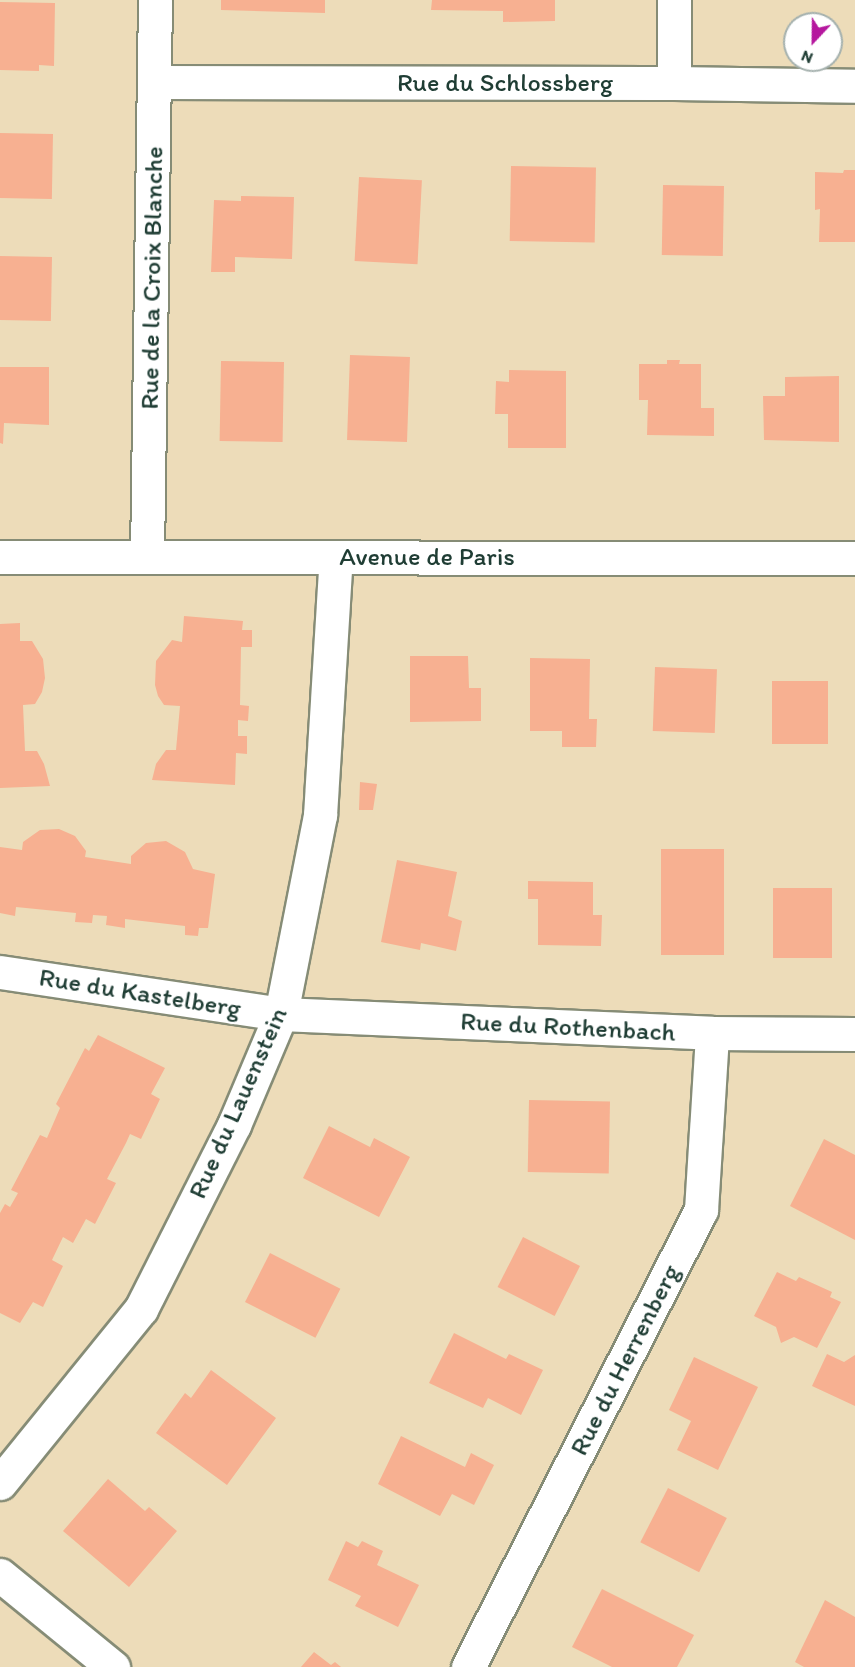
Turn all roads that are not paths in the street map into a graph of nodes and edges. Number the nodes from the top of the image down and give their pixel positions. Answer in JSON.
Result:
{"nodes":[{"id":1,"x":155,"y":0,"type":"edge"},
{"id":2,"x":674,"y":0,"type":"edge"},
{"id":3,"x":155,"y":82,"type":"junction"},
{"id":4,"x":674,"y":83,"type":"junction"},
{"id":5,"x":855,"y":86,"type":"edge"},
{"id":6,"x":0,"y":557,"type":"edge"},
{"id":7,"x":147,"y":557,"type":"junction"},
{"id":8,"x":336,"y":557,"type":"junction"},
{"id":9,"x":855,"y":558,"type":"edge"},
{"id":10,"x":0,"y":972,"type":"edge"},
{"id":11,"x":281,"y":1014,"type":"junction"},
{"id":12,"x":712,"y":1033,"type":"junction"},
{"id":13,"x":855,"y":1034,"type":"edge"},
{"id":14,"x":0,"y":1483,"type":"edge"},
{"id":15,"x":0,"y":1575,"type":"edge"},
{"id":16,"x":113,"y":1667,"type":"edge"},
{"id":17,"x":468,"y":1667,"type":"edge"}],
"edges":[{"from":1,"to":3,"type":"street","name":"Rue de la Croix Blanche"},
{"from":2,"to":4,"type":"street"},
{"from":3,"to":4,"type":"street","name":"Rue du Schlossberg"},
{"from":3,"to":7,"type":"street","name":"Rue de la Croix Blanche"},
{"from":4,"to":5,"type":"street","name":"Rue du Schlossberg"},
{"from":6,"to":7,"type":"street","name":"Avenue de Paris"},
{"from":7,"to":8,"type":"street","name":"Avenue de Paris"},
{"from":8,"to":9,"type":"street","name":"Avenue de Paris"},
{"from":8,"to":11,"type":"street","name":"Rue du Lauenstein"},
{"from":10,"to":11,"type":"street","name":"Rue du Kastelberg"},
{"from":11,"to":12,"type":"street","name":"Rue du Rothenbach"},
{"from":11,"to":14,"type":"street","name":"Rue du Lauenstein"},
{"from":12,"to":13,"type":"street","name":"Rue du Rothenbach"},
{"from":12,"to":17,"type":"street","name":"Rue du Herrenberg"},
{"from":15,"to":16,"type":"street"}]}
